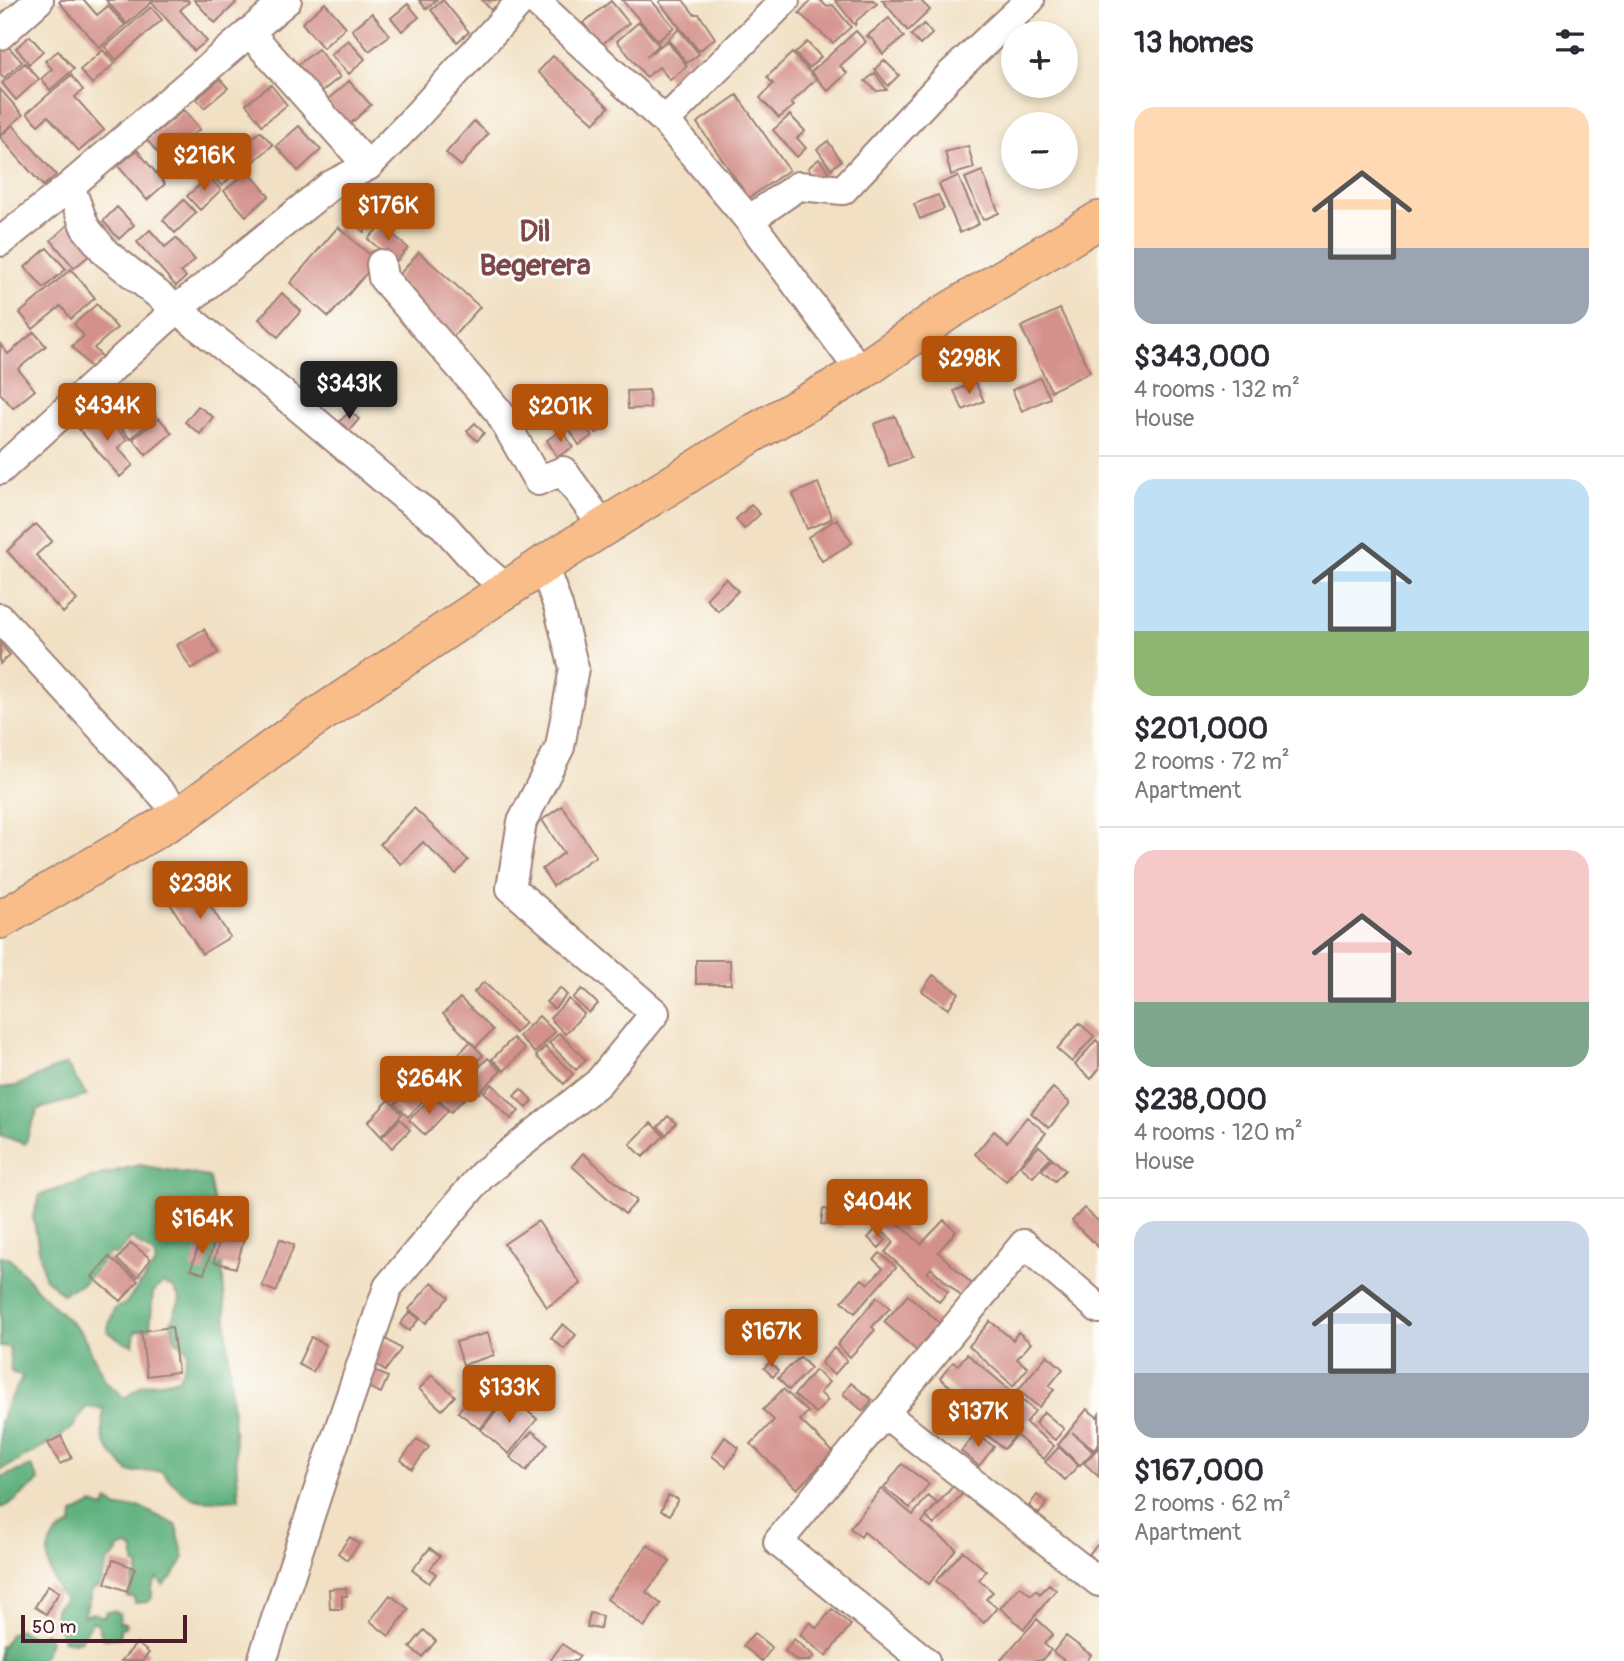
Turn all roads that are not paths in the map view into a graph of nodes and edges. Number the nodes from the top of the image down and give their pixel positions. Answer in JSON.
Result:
{"nodes":[{"id":1,"x":39,"y":0,"type":"edge"},
{"id":2,"x":287,"y":0,"type":"edge"},
{"id":3,"x":522,"y":0,"type":"edge"},
{"id":4,"x":534,"y":0,"type":"edge"},
{"id":5,"x":1030,"y":0,"type":"edge"},
{"id":6,"x":778,"y":2,"type":"edge"},
{"id":7,"x":249,"y":32,"type":"junction"},
{"id":8,"x":0,"y":35,"type":"edge"},
{"id":9,"x":666,"y":121,"type":"junction"},
{"id":10,"x":368,"y":166,"type":"junction"},
{"id":11,"x":70,"y":186,"type":"junction"},
{"id":12,"x":749,"y":220,"type":"junction"},
{"id":13,"x":1099,"y":220,"type":"edge"},
{"id":14,"x":0,"y":242,"type":"edge"},
{"id":15,"x":381,"y":264,"type":"dead end"},
{"id":16,"x":177,"y":309,"type":"junction"},
{"id":17,"x":861,"y":372,"type":"junction"},
{"id":18,"x":0,"y":470,"type":"edge"},
{"id":19,"x":603,"y":526,"type":"junction"},
{"id":20,"x":543,"y":565,"type":"junction"},
{"id":21,"x":507,"y":589,"type":"junction"},
{"id":22,"x":0,"y":618,"type":"edge"},
{"id":23,"x":181,"y":815,"type":"junction"},
{"id":24,"x":0,"y":920,"type":"edge"},
{"id":25,"x":1099,"y":1310,"type":"edge"},
{"id":26,"x":884,"y":1413,"type":"junction"},
{"id":27,"x":1099,"y":1582,"type":"edge"},
{"id":28,"x":262,"y":1661,"type":"edge"},
{"id":29,"x":925,"y":1661,"type":"edge"}],
"edges":[{"from":1,"to":8,"type":"street"},
{"from":2,"to":7,"type":"street"},
{"from":3,"to":10,"type":"street"},
{"from":4,"to":9,"type":"street"},
{"from":5,"to":12,"type":"street"},
{"from":6,"to":9,"type":"street"},
{"from":7,"to":10,"type":"street"},
{"from":7,"to":11,"type":"street"},
{"from":9,"to":12,"type":"street"},
{"from":10,"to":16,"type":"street"},
{"from":11,"to":14,"type":"street"},
{"from":11,"to":16,"type":"street"},
{"from":12,"to":17,"type":"street"},
{"from":13,"to":17,"type":"main road"},
{"from":15,"to":19,"type":"street"},
{"from":16,"to":18,"type":"street"},
{"from":16,"to":21,"type":"street"},
{"from":17,"to":19,"type":"main road"},
{"from":19,"to":20,"type":"main road"},
{"from":20,"to":21,"type":"main road"},
{"from":20,"to":28,"type":"street"},
{"from":21,"to":23,"type":"main road"},
{"from":22,"to":23,"type":"street"},
{"from":23,"to":24,"type":"main road"},
{"from":25,"to":26,"type":"street"},
{"from":26,"to":27,"type":"street"},
{"from":26,"to":29,"type":"street"}]}
